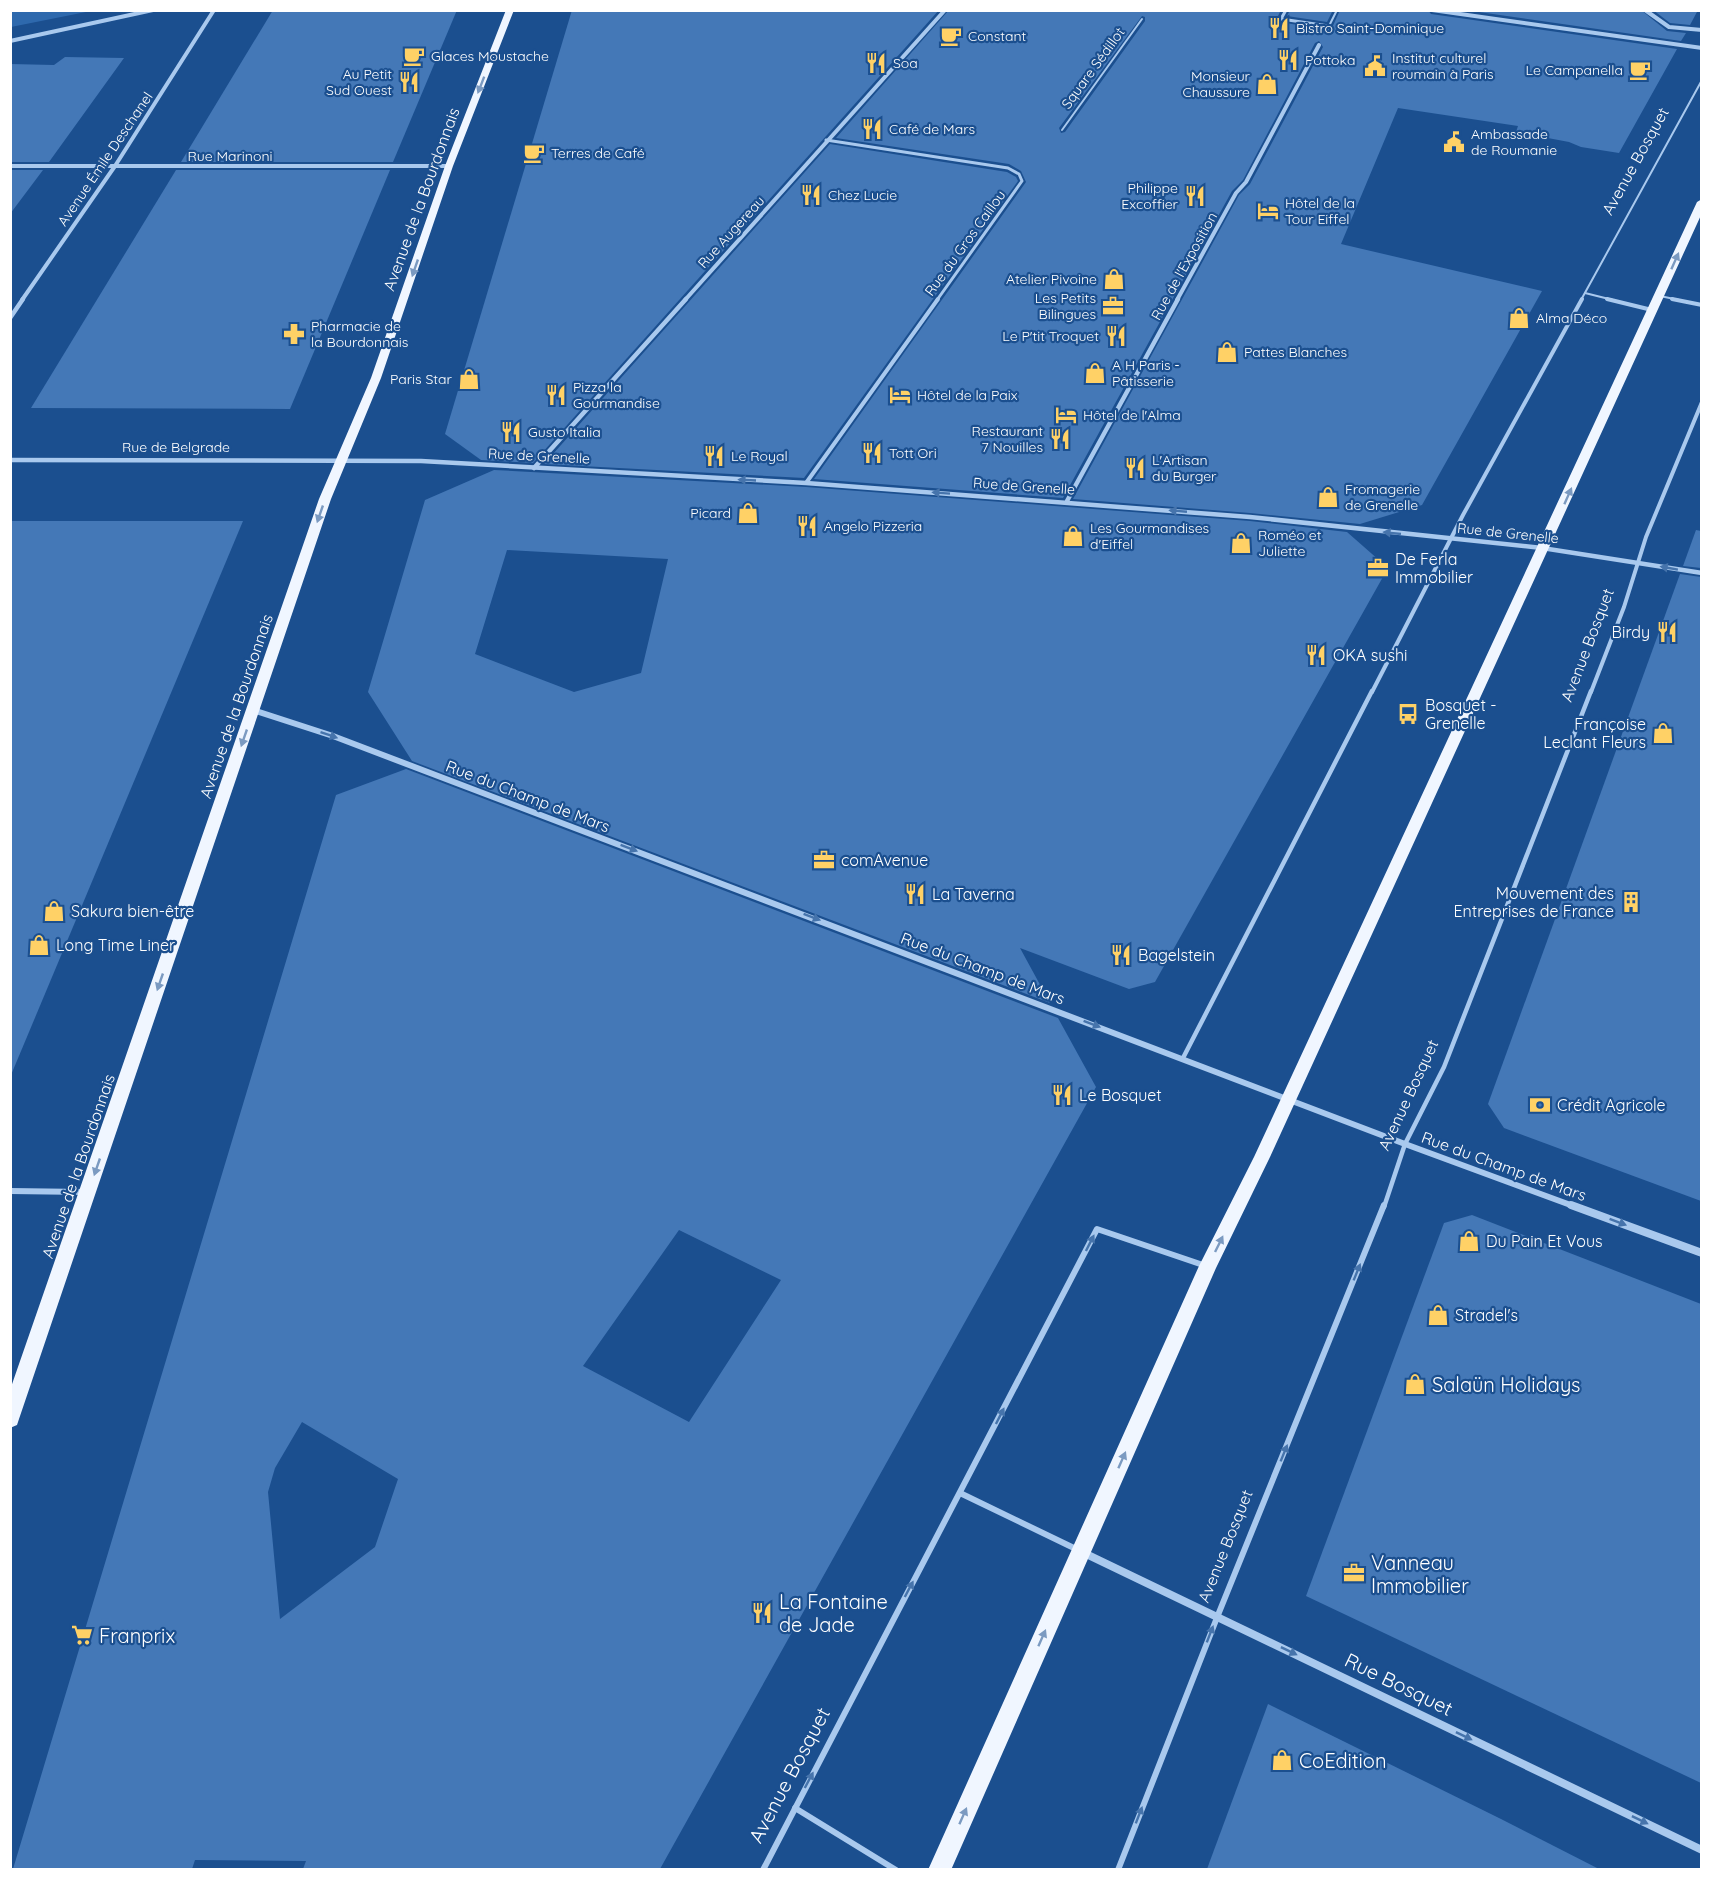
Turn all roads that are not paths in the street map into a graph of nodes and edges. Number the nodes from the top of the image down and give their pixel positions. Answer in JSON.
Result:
{"nodes":[{"id":1,"x":153,"y":10,"type":"edge"},
{"id":2,"x":214,"y":10,"type":"edge"},
{"id":3,"x":510,"y":10,"type":"edge"},
{"id":4,"x":945,"y":10,"type":"edge"},
{"id":5,"x":1286,"y":10,"type":"edge"},
{"id":6,"x":1337,"y":10,"type":"edge"},
{"id":7,"x":1432,"y":10,"type":"edge"},
{"id":8,"x":1646,"y":10,"type":"edge"},
{"id":9,"x":1142,"y":19,"type":"dead end"},
{"id":10,"x":1329,"y":26,"type":"junction"},
{"id":11,"x":1669,"y":27,"type":"junction"},
{"id":12,"x":1327,"y":30,"type":"dead end"},
{"id":13,"x":1701,"y":30,"type":"edge"},
{"id":14,"x":10,"y":41,"type":"edge"},
{"id":15,"x":1665,"y":43,"type":"junction"},
{"id":16,"x":1320,"y":44,"type":"dead end"},
{"id":17,"x":1701,"y":48,"type":"edge"},
{"id":18,"x":1701,"y":80,"type":"edge"},
{"id":19,"x":1062,"y":130,"type":"dead end"},
{"id":20,"x":826,"y":141,"type":"junction"},
{"id":21,"x":10,"y":166,"type":"edge"},
{"id":22,"x":115,"y":166,"type":"junction"},
{"id":23,"x":449,"y":166,"type":"junction"},
{"id":24,"x":1701,"y":202,"type":"edge"},
{"id":25,"x":1585,"y":293,"type":"junction"},
{"id":26,"x":1659,"y":296,"type":"junction"},
{"id":27,"x":1701,"y":305,"type":"edge"},
{"id":28,"x":1653,"y":310,"type":"junction"},
{"id":29,"x":10,"y":318,"type":"edge"},
{"id":30,"x":1701,"y":402,"type":"edge"},
{"id":31,"x":341,"y":459,"type":"junction"},
{"id":32,"x":10,"y":460,"type":"edge"},
{"id":33,"x":534,"y":468,"type":"junction"},
{"id":34,"x":806,"y":483,"type":"junction"},
{"id":35,"x":1067,"y":501,"type":"junction"},
{"id":36,"x":1451,"y":539,"type":"junction"},
{"id":37,"x":1542,"y":548,"type":"junction"},
{"id":38,"x":1638,"y":562,"type":"junction"},
{"id":39,"x":1701,"y":573,"type":"edge"},
{"id":40,"x":253,"y":710,"type":"junction"},
{"id":41,"x":1183,"y":1058,"type":"junction"},
{"id":42,"x":1288,"y":1099,"type":"junction"},
{"id":43,"x":1405,"y":1144,"type":"junction"},
{"id":44,"x":10,"y":1191,"type":"edge"},
{"id":45,"x":88,"y":1192,"type":"junction"},
{"id":46,"x":1701,"y":1253,"type":"edge"},
{"id":47,"x":1208,"y":1266,"type":"junction"},
{"id":48,"x":10,"y":1419,"type":"edge"},
{"id":49,"x":960,"y":1493,"type":"junction"},
{"id":50,"x":1081,"y":1551,"type":"junction"},
{"id":51,"x":1218,"y":1615,"type":"junction"},
{"id":52,"x":795,"y":1808,"type":"junction"},
{"id":53,"x":1701,"y":1850,"type":"edge"},
{"id":54,"x":763,"y":1869,"type":"edge"},
{"id":55,"x":896,"y":1869,"type":"edge"},
{"id":56,"x":939,"y":1869,"type":"edge"},
{"id":57,"x":1118,"y":1869,"type":"edge"}],
"edges":[{"from":1,"to":14,"type":"street"},
{"from":2,"to":22,"type":"street","name":"Avenue Émile Deschanel"},
{"from":3,"to":23,"type":"main road","name":"Avenue de la Bourdonnais","one_way":true},
{"from":4,"to":20,"type":"street","name":"Rue Augereau"},
{"from":5,"to":10,"type":"street"},
{"from":6,"to":10,"type":"lane"},
{"from":7,"to":15,"type":"street"},
{"from":8,"to":11,"type":"street"},
{"from":9,"to":19,"type":"lane","name":"Square Sédillot"},
{"from":10,"to":12,"type":"lane"},
{"from":11,"to":13,"type":"street"},
{"from":11,"to":15,"type":"street"},
{"from":15,"to":17,"type":"street"},
{"from":16,"to":35,"type":"street","name":"Rue de l'Exposition"},
{"from":18,"to":25,"type":"lane","name":"Avenue Bosquet"},
{"from":20,"to":33,"type":"street","name":"Rue Augereau"},
{"from":20,"to":34,"type":"street","name":"Rue du Gros Caillou"},
{"from":21,"to":22,"type":"street","name":"Rue Marinoni"},
{"from":22,"to":23,"type":"street","name":"Rue Marinoni"},
{"from":22,"to":29,"type":"street","name":"Avenue Émile Deschanel"},
{"from":23,"to":31,"type":"main road","name":"Avenue de la Bourdonnais","one_way":true},
{"from":26,"to":24,"type":"main road","one_way":true},
{"from":25,"to":28,"type":"lane"},
{"from":25,"to":36,"type":"lane","name":"Avenue Bosquet"},
{"from":26,"to":27,"type":"lane"},
{"from":26,"to":28,"type":"main road"},
{"from":37,"to":28,"type":"main road","one_way":true},
{"from":30,"to":38,"type":"lane","name":"Avenue Bosquet"},
{"from":31,"to":32,"type":"street","name":"Rue de Belgrade"},
{"from":31,"to":33,"type":"street","name":"Rue de Grenelle"},
{"from":31,"to":40,"type":"main road","name":"Avenue de la Bourdonnais","one_way":true},
{"from":34,"to":33,"type":"street","name":"Rue de Grenelle","one_way":true},
{"from":35,"to":34,"type":"street","name":"Rue de Grenelle","one_way":true},
{"from":36,"to":35,"type":"street","name":"Rue de Grenelle","one_way":true},
{"from":36,"to":37,"type":"street","name":"Rue de Grenelle"},
{"from":36,"to":41,"type":"lane","name":"Avenue Bosquet"},
{"from":37,"to":38,"type":"street","name":"Rue de Grenelle"},
{"from":37,"to":42,"type":"main road"},
{"from":39,"to":38,"type":"street","name":"Rue de Grenelle","one_way":true},
{"from":38,"to":43,"type":"lane","name":"Avenue Bosquet"},
{"from":40,"to":41,"type":"street","name":"Rue du Champ de Mars","one_way":true},
{"from":40,"to":45,"type":"main road","name":"Avenue de la Bourdonnais","one_way":true},
{"from":41,"to":42,"type":"street","name":"Rue du Champ de Mars"},
{"from":42,"to":43,"type":"street","name":"Rue du Champ de Mars"},
{"from":47,"to":42,"type":"main road","one_way":true},
{"from":43,"to":46,"type":"street","name":"Rue du Champ de Mars","one_way":true},
{"from":51,"to":43,"type":"lane","name":"Avenue Bosquet","one_way":true},
{"from":44,"to":45,"type":"street"},
{"from":45,"to":48,"type":"main road","name":"Avenue de la Bourdonnais"},
{"from":49,"to":47,"type":"lane","name":"Avenue Bosquet","one_way":true},
{"from":50,"to":47,"type":"main road","one_way":true},
{"from":49,"to":50,"type":"lane"},
{"from":52,"to":49,"type":"lane","name":"Avenue Bosquet","one_way":true},
{"from":50,"to":51,"type":"street","name":"Rue Bosquet"},
{"from":56,"to":50,"type":"main road","one_way":true},
{"from":51,"to":53,"type":"street","name":"Rue Bosquet","one_way":true},
{"from":57,"to":51,"type":"lane","name":"Avenue Bosquet","one_way":true},
{"from":52,"to":54,"type":"lane","name":"Avenue Bosquet"},
{"from":52,"to":55,"type":"lane"}]}
